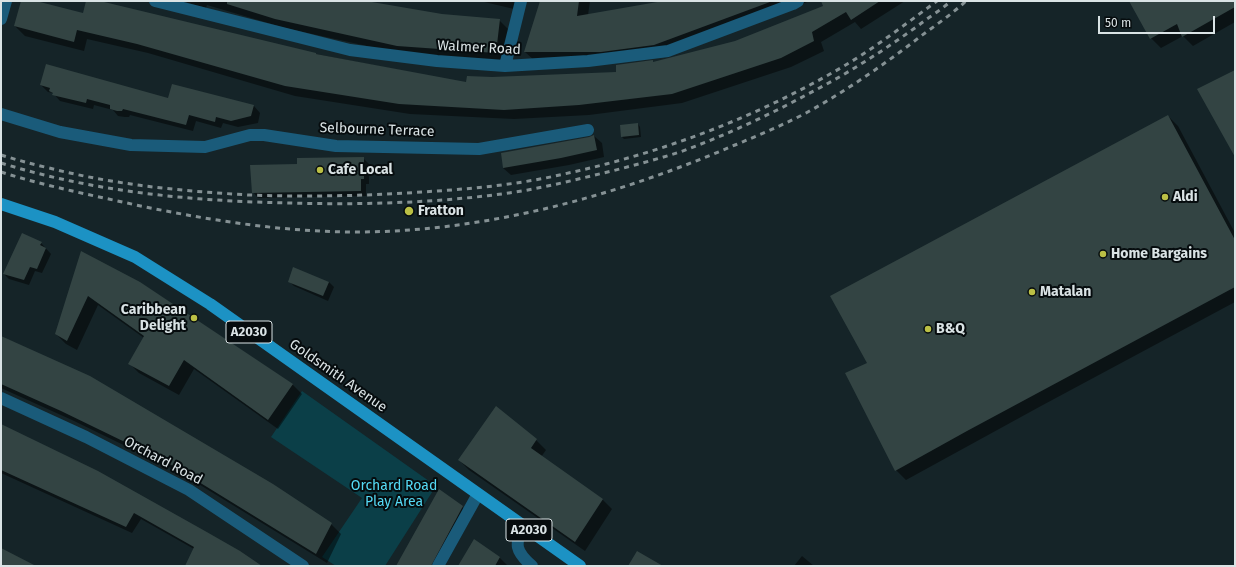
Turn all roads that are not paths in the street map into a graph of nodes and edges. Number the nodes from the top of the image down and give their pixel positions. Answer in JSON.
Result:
{"nodes":[{"id":1,"x":6,"y":1,"type":"edge"},
{"id":2,"x":155,"y":1,"type":"edge"},
{"id":3,"x":521,"y":1,"type":"edge"},
{"id":4,"x":798,"y":1,"type":"edge"},
{"id":5,"x":1,"y":19,"type":"edge"},
{"id":6,"x":505,"y":66,"type":"junction"},
{"id":7,"x":1,"y":114,"type":"edge"},
{"id":8,"x":588,"y":130,"type":"dead end"},
{"id":9,"x":1,"y":204,"type":"edge"},
{"id":10,"x":1,"y":398,"type":"edge"},
{"id":11,"x":478,"y":494,"type":"junction"},
{"id":12,"x":522,"y":525,"type":"junction"},
{"id":13,"x":303,"y":566,"type":"edge"},
{"id":14,"x":438,"y":566,"type":"edge"},
{"id":15,"x":532,"y":566,"type":"edge"},
{"id":16,"x":580,"y":566,"type":"edge"}],
"edges":[{"from":1,"to":5,"type":"street"},
{"from":2,"to":6,"type":"street","name":"Walmer Road"},
{"from":3,"to":6,"type":"street"},
{"from":4,"to":6,"type":"street","name":"Walmer Road"},
{"from":7,"to":8,"type":"street","name":"Selbourne Terrace"},
{"from":9,"to":11,"type":"main road","name":"Goldsmith Avenue","number":"A2030"},
{"from":10,"to":13,"type":"street","name":"Orchard Road"},
{"from":11,"to":12,"type":"main road","name":"Goldsmith Avenue","number":"A2030"},
{"from":11,"to":14,"type":"street"},
{"from":12,"to":15,"type":"street"},
{"from":12,"to":16,"type":"main road","name":"Goldsmith Avenue","number":"A2030"}]}
